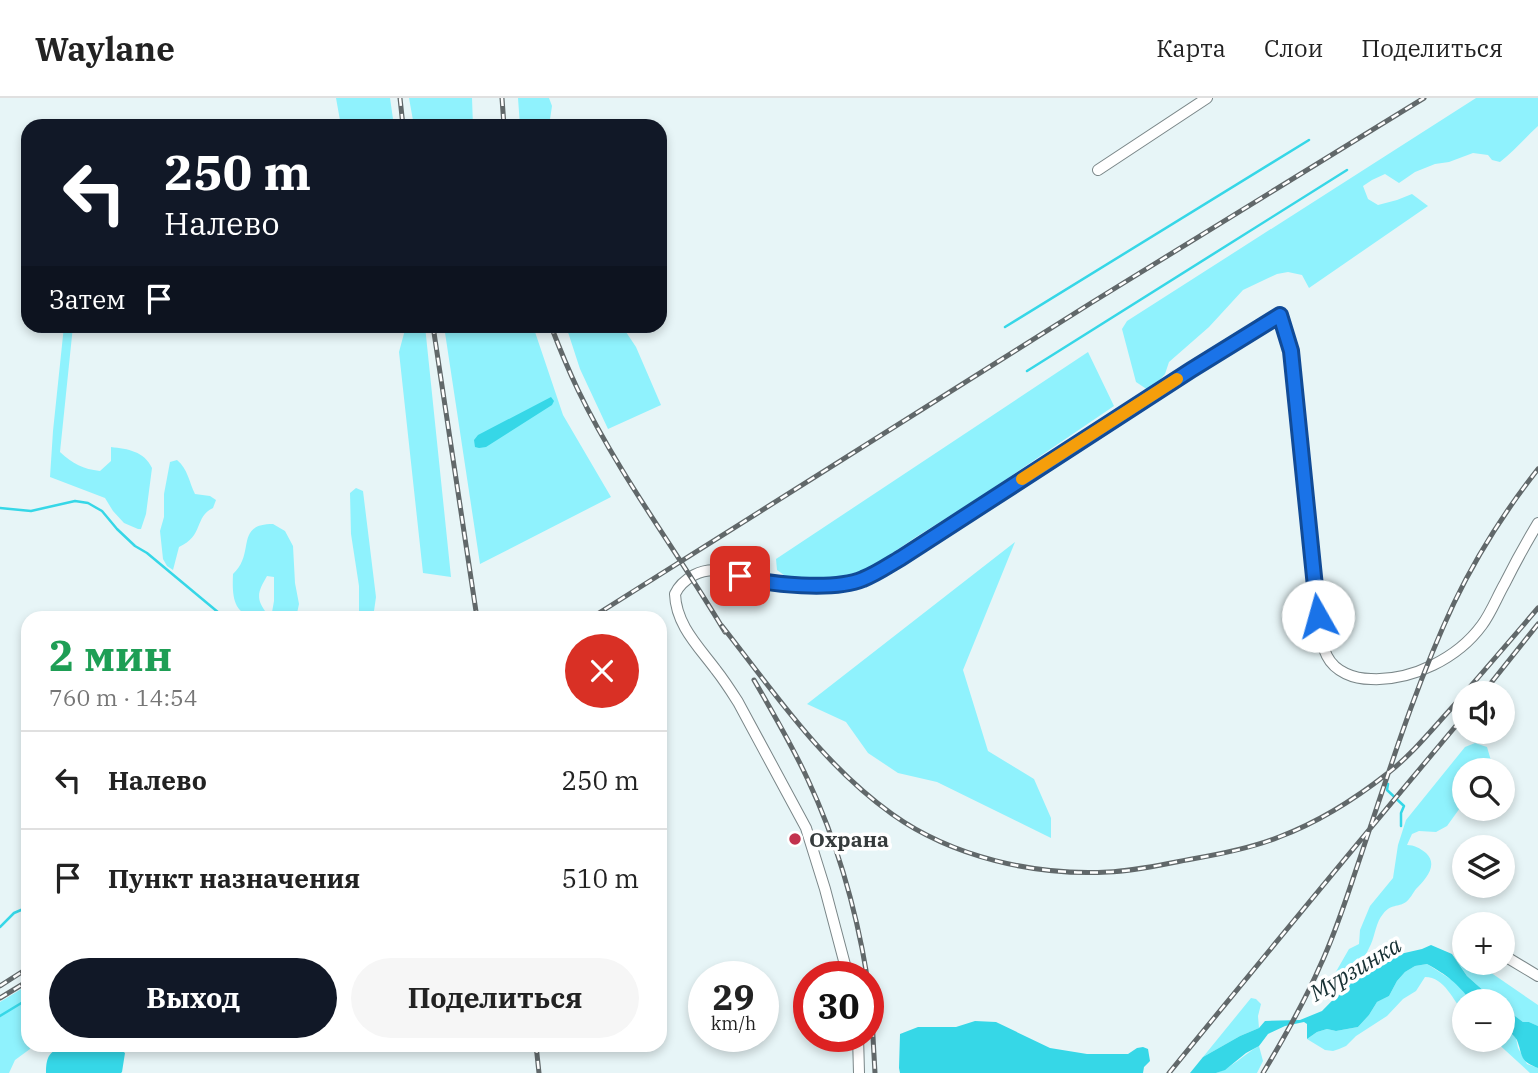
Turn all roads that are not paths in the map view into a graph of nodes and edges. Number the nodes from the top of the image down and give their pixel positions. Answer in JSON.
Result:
{"nodes":[{"id":1,"x":1207,"y":98,"type":"edge"},
{"id":2,"x":1098,"y":170,"type":"dead end"},
{"id":3,"x":1538,"y":523,"type":"edge"},
{"id":4,"x":844,"y":961,"type":"edge"},
{"id":5,"x":1515,"y":962,"type":"edge"},
{"id":6,"x":1538,"y":976,"type":"edge"},
{"id":7,"x":858,"y":1052,"type":"edge"},
{"id":8,"x":859,"y":1073,"type":"edge"}],
"edges":[{"from":1,"to":2,"type":"street"},
{"from":3,"to":4,"type":"street"},
{"from":5,"to":6,"type":"street"},
{"from":7,"to":8,"type":"street"}]}
